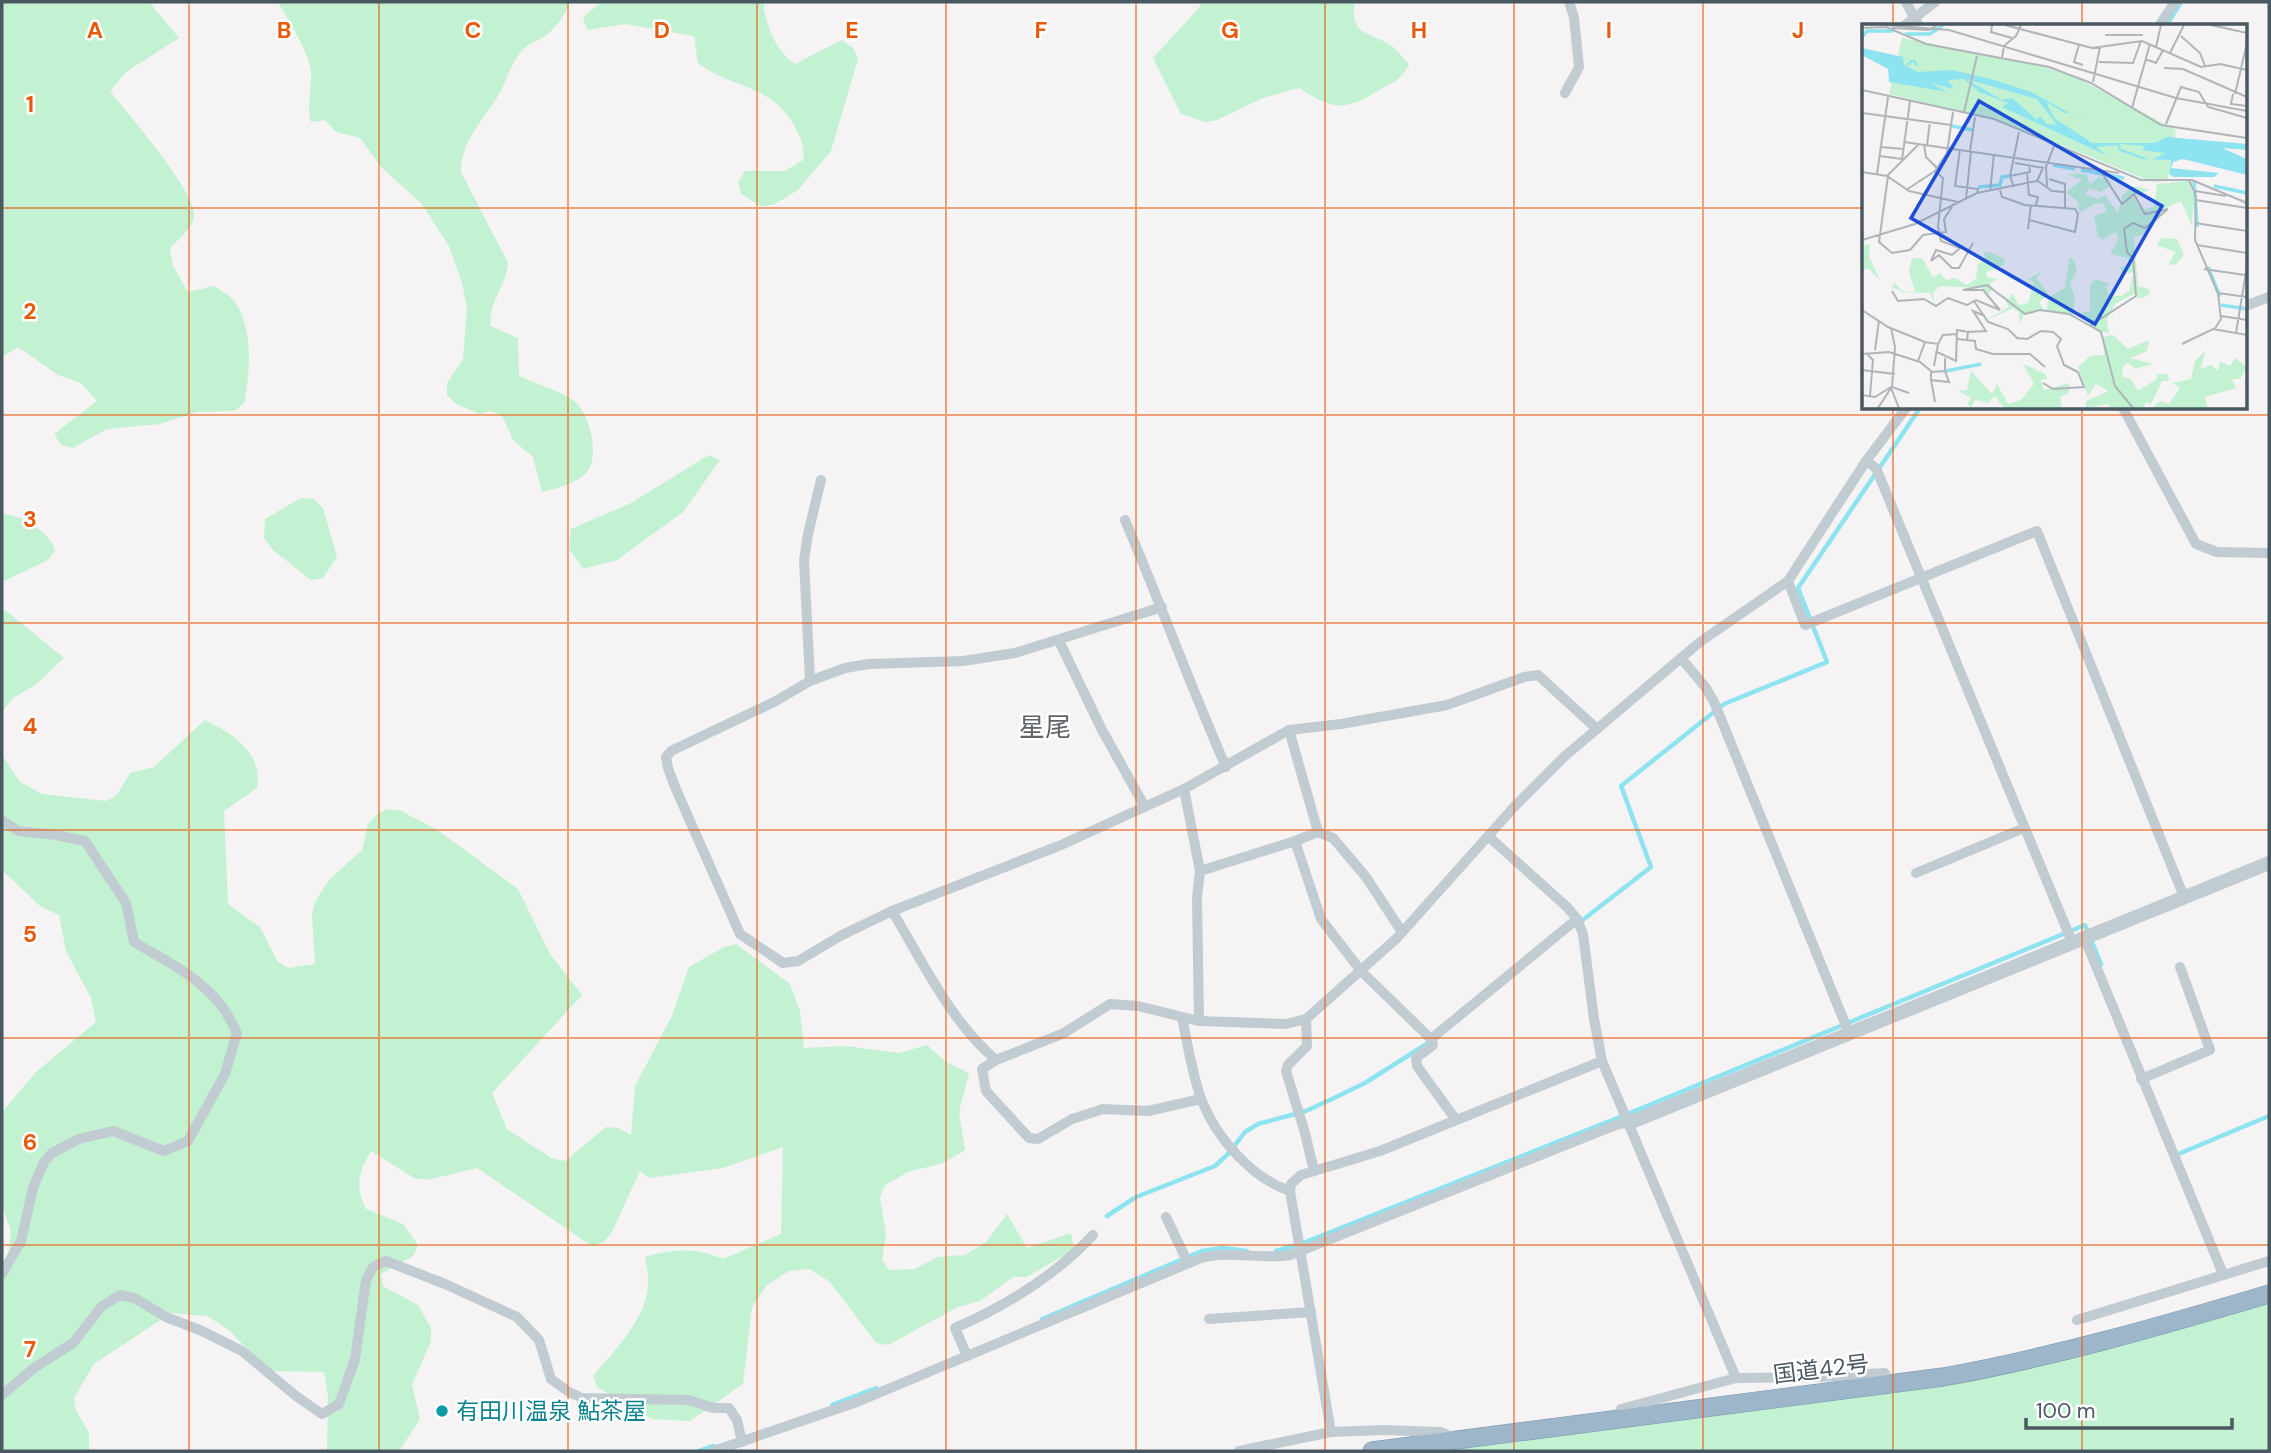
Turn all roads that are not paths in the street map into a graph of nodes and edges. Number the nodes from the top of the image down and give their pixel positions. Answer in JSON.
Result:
{"nodes":[{"id":1,"x":1569,"y":2,"type":"edge"},
{"id":2,"x":1906,"y":2,"type":"edge"},
{"id":3,"x":1935,"y":2,"type":"edge"},
{"id":4,"x":2175,"y":2,"type":"edge"},
{"id":5,"x":1916,"y":23,"type":"edge"},
{"id":6,"x":2160,"y":24,"type":"edge"},
{"id":7,"x":1565,"y":93,"type":"dead end"},
{"id":8,"x":2269,"y":297,"type":"edge"},
{"id":9,"x":2246,"y":306,"type":"edge"},
{"id":10,"x":1904,"y":410,"type":"edge"},
{"id":11,"x":2124,"y":410,"type":"edge"},
{"id":12,"x":1866,"y":461,"type":"junction"},
{"id":13,"x":821,"y":480,"type":"dead end"},
{"id":14,"x":1125,"y":520,"type":"dead end"},
{"id":15,"x":2269,"y":553,"type":"edge"},
{"id":16,"x":1923,"y":579,"type":"junction"},
{"id":17,"x":1788,"y":581,"type":"junction"},
{"id":18,"x":1163,"y":607,"type":"junction"},
{"id":19,"x":1059,"y":641,"type":"junction"},
{"id":20,"x":1681,"y":658,"type":"junction"},
{"id":21,"x":810,"y":681,"type":"junction"},
{"id":22,"x":1597,"y":729,"type":"junction"},
{"id":23,"x":1289,"y":730,"type":"junction"},
{"id":24,"x":1226,"y":767,"type":"junction"},
{"id":25,"x":1184,"y":789,"type":"junction"},
{"id":26,"x":1145,"y":807,"type":"junction"},
{"id":27,"x":2,"y":820,"type":"edge"},
{"id":28,"x":2024,"y":828,"type":"junction"},
{"id":29,"x":1318,"y":832,"type":"junction"},
{"id":30,"x":1488,"y":836,"type":"junction"},
{"id":31,"x":1295,"y":841,"type":"junction"},
{"id":32,"x":2269,"y":863,"type":"edge"},
{"id":33,"x":1200,"y":871,"type":"junction"},
{"id":34,"x":1916,"y":873,"type":"dead end"},
{"id":35,"x":2184,"y":897,"type":"junction"},
{"id":36,"x":892,"y":911,"type":"junction"},
{"id":37,"x":1577,"y":919,"type":"junction"},
{"id":38,"x":1402,"y":932,"type":"junction"},
{"id":39,"x":2078,"y":940,"type":"junction"},
{"id":40,"x":2180,"y":967,"type":"dead end"},
{"id":41,"x":1361,"y":971,"type":"junction"},
{"id":42,"x":1182,"y":1018,"type":"junction"},
{"id":43,"x":1306,"y":1019,"type":"junction"},
{"id":44,"x":1199,"y":1021,"type":"junction"},
{"id":45,"x":1849,"y":1033,"type":"junction"},
{"id":46,"x":1431,"y":1039,"type":"junction"},
{"id":47,"x":996,"y":1060,"type":"junction"},
{"id":48,"x":1602,"y":1060,"type":"junction"},
{"id":49,"x":2141,"y":1079,"type":"junction"},
{"id":50,"x":1201,"y":1099,"type":"junction"},
{"id":51,"x":1456,"y":1120,"type":"junction"},
{"id":52,"x":1629,"y":1123,"type":"junction"},
{"id":53,"x":1314,"y":1171,"type":"junction"},
{"id":54,"x":1290,"y":1191,"type":"junction"},
{"id":55,"x":1166,"y":1217,"type":"dead end"},
{"id":56,"x":1093,"y":1234,"type":"dead end"},
{"id":57,"x":1300,"y":1251,"type":"junction"},
{"id":58,"x":2269,"y":1261,"type":"edge"},
{"id":59,"x":1188,"y":1263,"type":"junction"},
{"id":60,"x":2,"y":1274,"type":"edge"},
{"id":61,"x":2223,"y":1274,"type":"junction"},
{"id":62,"x":2269,"y":1294,"type":"edge"},
{"id":63,"x":1311,"y":1312,"type":"junction"},
{"id":64,"x":1209,"y":1319,"type":"dead end"},
{"id":65,"x":2077,"y":1320,"type":"dead end"},
{"id":66,"x":967,"y":1356,"type":"junction"},
{"id":67,"x":1735,"y":1378,"type":"junction"},
{"id":68,"x":1891,"y":1385,"type":"junction"},
{"id":69,"x":2,"y":1395,"type":"edge"},
{"id":70,"x":1616,"y":1420,"type":"junction"},
{"id":71,"x":1331,"y":1432,"type":"junction"},
{"id":72,"x":1459,"y":1440,"type":"junction"},
{"id":73,"x":742,"y":1442,"type":"junction"},
{"id":74,"x":714,"y":1451,"type":"edge"},
{"id":75,"x":1239,"y":1451,"type":"edge"},
{"id":76,"x":1372,"y":1451,"type":"edge"}],
"edges":[{"from":1,"to":7,"type":"street"},
{"from":2,"to":5,"type":"street"},
{"from":3,"to":5,"type":"street"},
{"from":4,"to":6,"type":"street"},
{"from":8,"to":9,"type":"street"},
{"from":10,"to":12,"type":"street"},
{"from":11,"to":15,"type":"street"},
{"from":12,"to":16,"type":"street"},
{"from":12,"to":17,"type":"street"},
{"from":13,"to":21,"type":"street"},
{"from":14,"to":18,"type":"street"},
{"from":16,"to":17,"type":"street"},
{"from":16,"to":28,"type":"street"},
{"from":16,"to":35,"type":"street"},
{"from":17,"to":20,"type":"street"},
{"from":18,"to":19,"type":"street"},
{"from":18,"to":24,"type":"street"},
{"from":19,"to":21,"type":"street"},
{"from":19,"to":26,"type":"street"},
{"from":20,"to":22,"type":"street"},
{"from":20,"to":45,"type":"street"},
{"from":21,"to":36,"type":"street"},
{"from":22,"to":23,"type":"street"},
{"from":22,"to":30,"type":"street"},
{"from":23,"to":24,"type":"street"},
{"from":23,"to":29,"type":"street"},
{"from":24,"to":25,"type":"street"},
{"from":25,"to":26,"type":"street"},
{"from":25,"to":33,"type":"street"},
{"from":26,"to":36,"type":"street"},
{"from":27,"to":60,"type":"street"},
{"from":28,"to":34,"type":"street"},
{"from":28,"to":39,"type":"street"},
{"from":29,"to":31,"type":"street"},
{"from":29,"to":38,"type":"street"},
{"from":30,"to":37,"type":"street"},
{"from":30,"to":38,"type":"street"},
{"from":31,"to":33,"type":"street"},
{"from":31,"to":41,"type":"street"},
{"from":32,"to":35,"type":"street"},
{"from":33,"to":44,"type":"street"},
{"from":35,"to":39,"type":"street"},
{"from":36,"to":47,"type":"street"},
{"from":37,"to":46,"type":"street"},
{"from":37,"to":48,"type":"street"},
{"from":38,"to":41,"type":"street"},
{"from":39,"to":45,"type":"street"},
{"from":39,"to":49,"type":"street"},
{"from":40,"to":49,"type":"street"},
{"from":41,"to":43,"type":"street"},
{"from":41,"to":46,"type":"street"},
{"from":42,"to":44,"type":"street"},
{"from":42,"to":47,"type":"street"},
{"from":42,"to":50,"type":"street"},
{"from":43,"to":44,"type":"street"},
{"from":43,"to":53,"type":"street"},
{"from":45,"to":52,"type":"street"},
{"from":46,"to":51,"type":"street"},
{"from":47,"to":50,"type":"street"},
{"from":48,"to":51,"type":"street"},
{"from":48,"to":52,"type":"street"},
{"from":49,"to":61,"type":"street"},
{"from":50,"to":54,"type":"street"},
{"from":51,"to":53,"type":"street"},
{"from":52,"to":57,"type":"street"},
{"from":52,"to":67,"type":"street"},
{"from":53,"to":54,"type":"street"},
{"from":54,"to":57,"type":"street"},
{"from":55,"to":59,"type":"street"},
{"from":56,"to":66,"type":"street"},
{"from":57,"to":59,"type":"street"},
{"from":57,"to":63,"type":"street"},
{"from":58,"to":61,"type":"street"},
{"from":59,"to":66,"type":"street"},
{"from":61,"to":65,"type":"street"},
{"from":62,"to":68,"type":"highway","name":"国道42号"},
{"from":63,"to":64,"type":"street"},
{"from":63,"to":71,"type":"street"},
{"from":66,"to":73,"type":"street"},
{"from":67,"to":68,"type":"street"},
{"from":67,"to":70,"type":"street"},
{"from":68,"to":70,"type":"highway","name":"国道42号"},
{"from":69,"to":73,"type":"street"},
{"from":70,"to":72,"type":"highway","name":"国道42号"},
{"from":71,"to":72,"type":"street"},
{"from":71,"to":75,"type":"street"},
{"from":72,"to":76,"type":"highway","name":"国道42号"},
{"from":73,"to":74,"type":"street"}]}
